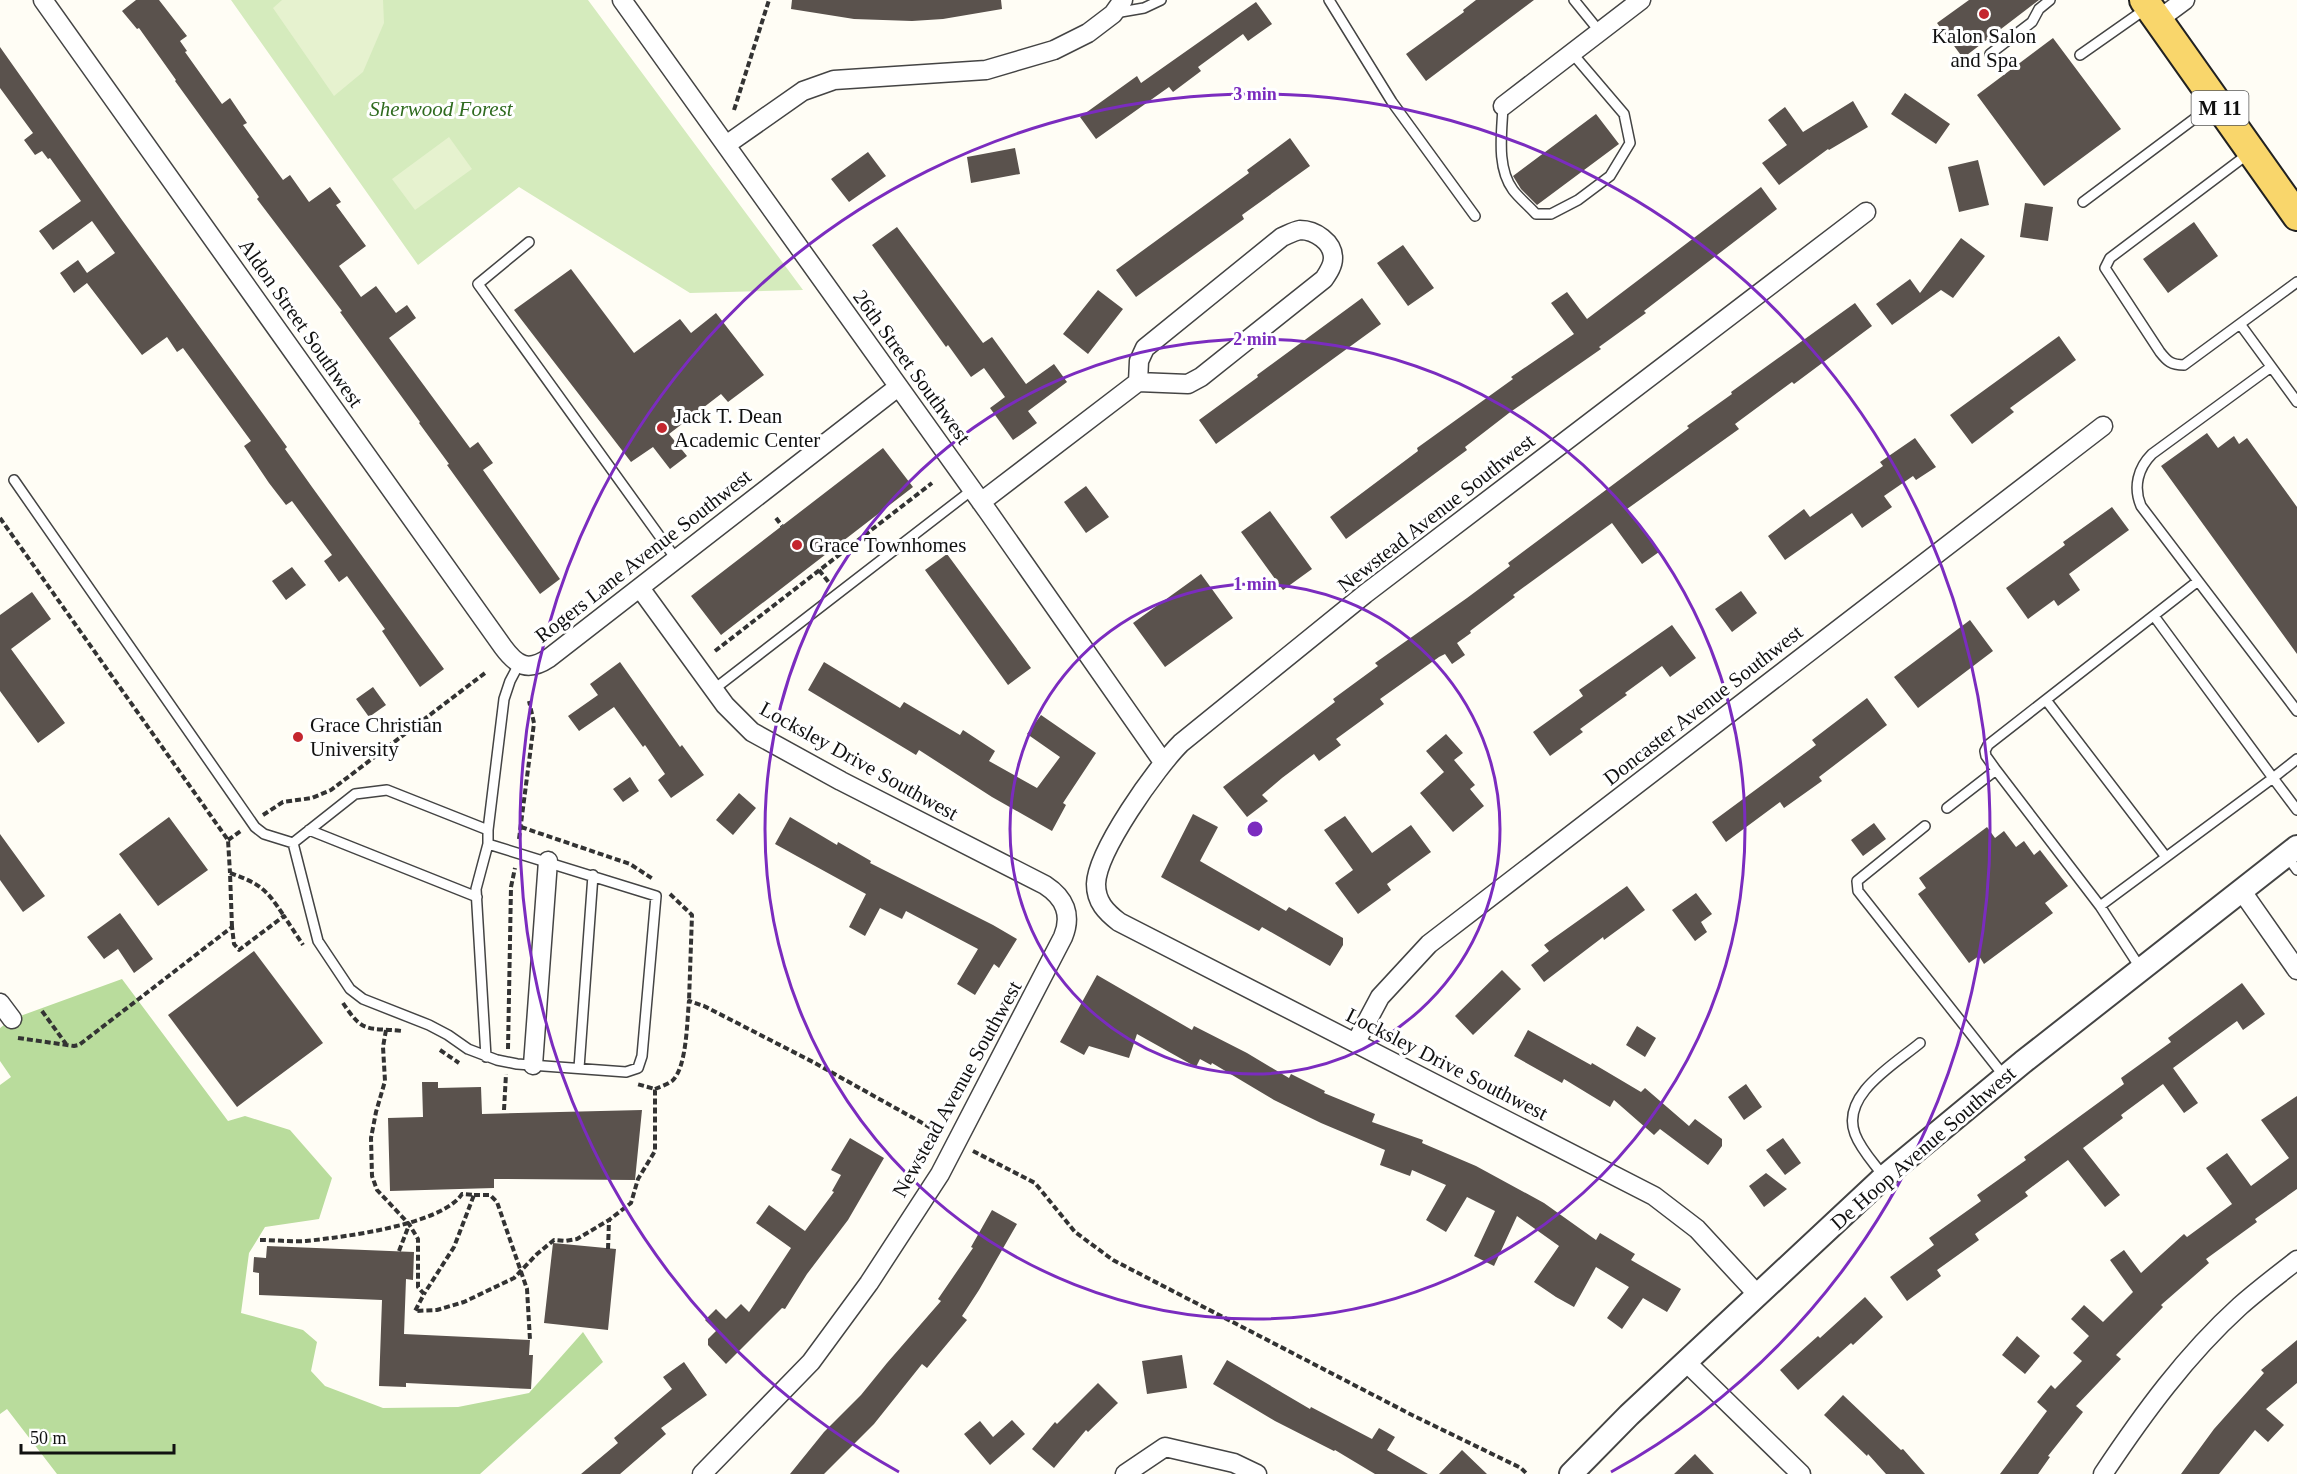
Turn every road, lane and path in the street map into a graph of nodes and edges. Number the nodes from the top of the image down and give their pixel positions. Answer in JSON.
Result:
{"nodes":[{"id":1,"x":43,"y":0,"type":"edge"},
{"id":2,"x":622,"y":0,"type":"edge"},
{"id":3,"x":769,"y":0,"type":"edge"},
{"id":4,"x":1161,"y":0,"type":"edge"},
{"id":5,"x":1329,"y":0,"type":"edge"},
{"id":6,"x":1574,"y":0,"type":"edge"},
{"id":7,"x":1641,"y":0,"type":"edge"},
{"id":8,"x":2050,"y":0,"type":"edge"},
{"id":9,"x":2185,"y":0,"type":"edge"},
{"id":10,"x":1118,"y":7,"type":"edge"},
{"id":11,"x":2150,"y":9,"type":"edge"},
{"id":12,"x":1600,"y":32,"type":"junction"},
{"id":13,"x":1572,"y":53,"type":"junction"},
{"id":14,"x":1990,"y":54,"type":"dead end"},
{"id":15,"x":2080,"y":55,"type":"dead end"},
{"id":16,"x":2216,"y":102,"type":"junction"},
{"id":17,"x":1503,"y":106,"type":"joint"},
{"id":18,"x":734,"y":110,"type":"dead end"},
{"id":19,"x":726,"y":146,"type":"junction"},
{"id":20,"x":2251,"y":151,"type":"junction"},
{"id":21,"x":2083,"y":202,"type":"dead end"},
{"id":22,"x":1866,"y":212,"type":"dead end"},
{"id":23,"x":1475,"y":216,"type":"dead end"},
{"id":24,"x":2297,"y":216,"type":"edge"},
{"id":25,"x":529,"y":242,"type":"dead end"},
{"id":26,"x":2297,"y":282,"type":"edge"},
{"id":27,"x":2240,"y":324,"type":"junction"},
{"id":28,"x":2271,"y":367,"type":"junction"},
{"id":29,"x":1138,"y":382,"type":"junction"},
{"id":30,"x":898,"y":387,"type":"junction"},
{"id":31,"x":2297,"y":402,"type":"edge"},
{"id":32,"x":2103,"y":426,"type":"dead end"},
{"id":33,"x":14,"y":480,"type":"dead end"},
{"id":34,"x":932,"y":483,"type":"dead end"},
{"id":35,"x":976,"y":496,"type":"junction"},
{"id":36,"x":0,"y":518,"type":"edge"},
{"id":37,"x":776,"y":518,"type":"dead end"},
{"id":38,"x":782,"y":526,"type":"dead end"},
{"id":39,"x":676,"y":559,"type":"junction"},
{"id":40,"x":812,"y":565,"type":"dead end"},
{"id":41,"x":817,"y":572,"type":"junction"},
{"id":42,"x":2198,"y":581,"type":"junction"},
{"id":43,"x":640,"y":588,"type":"junction"},
{"id":44,"x":2154,"y":616,"type":"junction"},
{"id":45,"x":715,"y":651,"type":"dead end"},
{"id":46,"x":523,"y":665,"type":"junction"},
{"id":47,"x":485,"y":673,"type":"dead end"},
{"id":48,"x":713,"y":690,"type":"junction"},
{"id":49,"x":2046,"y":700,"type":"junction"},
{"id":50,"x":530,"y":701,"type":"dead end"},
{"id":51,"x":2297,"y":711,"type":"edge"},
{"id":52,"x":2297,"y":759,"type":"edge"},
{"id":53,"x":1163,"y":762,"type":"junction"},
{"id":54,"x":1996,"y":770,"type":"junction"},
{"id":55,"x":2273,"y":777,"type":"junction"},
{"id":56,"x":1947,"y":808,"type":"dead end"},
{"id":57,"x":2297,"y":810,"type":"edge"},
{"id":58,"x":252,"y":823,"type":"junction"},
{"id":59,"x":1925,"y":826,"type":"dead end"},
{"id":60,"x":309,"y":830,"type":"junction"},
{"id":61,"x":488,"y":830,"type":"junction"},
{"id":62,"x":228,"y":840,"type":"junction"},
{"id":63,"x":293,"y":843,"type":"junction"},
{"id":64,"x":488,"y":844,"type":"junction"},
{"id":65,"x":518,"y":853,"type":"junction"},
{"id":66,"x":2166,"y":857,"type":"junction"},
{"id":67,"x":2293,"y":857,"type":"edge"},
{"id":68,"x":548,"y":861,"type":"junction"},
{"id":69,"x":230,"y":873,"type":"junction"},
{"id":70,"x":593,"y":875,"type":"junction"},
{"id":71,"x":2241,"y":890,"type":"junction"},
{"id":72,"x":477,"y":897,"type":"junction"},
{"id":73,"x":1098,"y":899,"type":"joint"},
{"id":74,"x":2100,"y":906,"type":"junction"},
{"id":75,"x":1066,"y":907,"type":"joint"},
{"id":76,"x":284,"y":916,"type":"junction"},
{"id":77,"x":232,"y":927,"type":"junction"},
{"id":78,"x":309,"y":952,"type":"dead end"},
{"id":79,"x":2141,"y":969,"type":"junction"},
{"id":80,"x":2297,"y":970,"type":"edge"},
{"id":81,"x":340,"y":998,"type":"dead end"},
{"id":82,"x":0,"y":1003,"type":"edge"},
{"id":83,"x":42,"y":1011,"type":"dead end"},
{"id":84,"x":12,"y":1028,"type":"joint"},
{"id":85,"x":386,"y":1030,"type":"junction"},
{"id":86,"x":410,"y":1033,"type":"dead end"},
{"id":87,"x":1356,"y":1042,"type":"junction"},
{"id":88,"x":1920,"y":1043,"type":"dead end"},
{"id":89,"x":66,"y":1045,"type":"junction"},
{"id":90,"x":434,"y":1045,"type":"dead end"},
{"id":91,"x":486,"y":1056,"type":"junction"},
{"id":92,"x":507,"y":1062,"type":"junction"},
{"id":93,"x":533,"y":1065,"type":"junction"},
{"id":94,"x":465,"y":1066,"type":"dead end"},
{"id":95,"x":579,"y":1068,"type":"junction"},
{"id":96,"x":499,"y":1076,"type":"dead end"},
{"id":97,"x":506,"y":1077,"type":"junction"},
{"id":98,"x":2005,"y":1077,"type":"junction"},
{"id":99,"x":632,"y":1085,"type":"dead end"},
{"id":100,"x":655,"y":1089,"type":"junction"},
{"id":101,"x":504,"y":1110,"type":"dead end"},
{"id":102,"x":957,"y":1143,"type":"junction"},
{"id":103,"x":1884,"y":1177,"type":"junction"},
{"id":104,"x":474,"y":1195,"type":"junction"},
{"id":105,"x":609,"y":1220,"type":"junction"},
{"id":106,"x":409,"y":1224,"type":"junction"},
{"id":107,"x":260,"y":1240,"type":"dead end"},
{"id":108,"x":608,"y":1248,"type":"dead end"},
{"id":109,"x":399,"y":1251,"type":"dead end"},
{"id":110,"x":2297,"y":1260,"type":"edge"},
{"id":111,"x":522,"y":1271,"type":"junction"},
{"id":112,"x":424,"y":1294,"type":"junction"},
{"id":113,"x":1757,"y":1294,"type":"junction"},
{"id":114,"x":530,"y":1340,"type":"dead end"},
{"id":115,"x":1686,"y":1362,"type":"junction"},
{"id":116,"x":702,"y":1474,"type":"edge"},
{"id":117,"x":1125,"y":1474,"type":"edge"},
{"id":118,"x":1257,"y":1474,"type":"edge"},
{"id":119,"x":1527,"y":1474,"type":"edge"},
{"id":120,"x":1571,"y":1474,"type":"edge"},
{"id":121,"x":1801,"y":1474,"type":"edge"},
{"id":122,"x":2103,"y":1474,"type":"edge"}],
"edges":[{"from":1,"to":46,"type":"street","name":"Aldon Street Southwest"},
{"from":2,"to":19,"type":"street","name":"26th Street Southwest"},
{"from":3,"to":18,"type":"path"},
{"from":4,"to":10,"type":"lane"},
{"from":5,"to":23,"type":"lane"},
{"from":6,"to":12,"type":"lane"},
{"from":7,"to":12,"type":"street"},
{"from":8,"to":14,"type":"lane"},
{"from":9,"to":11,"type":"street"},
{"from":10,"to":19,"type":"street"},
{"from":11,"to":15,"type":"lane"},
{"from":11,"to":16,"type":"main road","number":"M 11"},
{"from":12,"to":13,"type":"street"},
{"from":13,"to":17,"type":"street"},
{"from":13,"to":17,"type":"lane"},
{"from":16,"to":20,"type":"main road","number":"M 11"},
{"from":16,"to":21,"type":"lane"},
{"from":19,"to":30,"type":"street","name":"26th Street Southwest"},
{"from":20,"to":24,"type":"main road","number":"M 11"},
{"from":20,"to":27,"type":"lane"},
{"from":22,"to":53,"type":"street","name":"Newstead Avenue Southwest"},
{"from":25,"to":39,"type":"lane"},
{"from":26,"to":27,"type":"lane"},
{"from":27,"to":28,"type":"lane"},
{"from":28,"to":31,"type":"lane"},
{"from":28,"to":42,"type":"lane"},
{"from":29,"to":29,"type":"street"},
{"from":29,"to":35,"type":"street"},
{"from":30,"to":35,"type":"street","name":"26th Street Southwest"},
{"from":30,"to":39,"type":"street","name":"Rogers Lane Avenue Southwest"},
{"from":32,"to":87,"type":"street","name":"Doncaster Avenue Southwest"},
{"from":33,"to":58,"type":"lane"},
{"from":34,"to":41,"type":"path"},
{"from":35,"to":48,"type":"lane"},
{"from":35,"to":53,"type":"street","name":"26th Street Southwest"},
{"from":36,"to":62,"type":"path"},
{"from":37,"to":38,"type":"path"},
{"from":39,"to":43,"type":"street","name":"Rogers Lane Avenue Southwest"},
{"from":40,"to":41,"type":"path"},
{"from":41,"to":45,"type":"path"},
{"from":42,"to":44,"type":"lane"},
{"from":42,"to":51,"type":"lane"},
{"from":43,"to":46,"type":"street","name":"Rogers Lane Avenue Southwest"},
{"from":43,"to":48,"type":"street","name":"Locksley Drive Southwest"},
{"from":44,"to":49,"type":"lane"},
{"from":44,"to":55,"type":"lane"},
{"from":46,"to":61,"type":"lane"},
{"from":47,"to":58,"type":"path"},
{"from":48,"to":75,"type":"street","name":"Locksley Drive Southwest"},
{"from":49,"to":54,"type":"lane"},
{"from":49,"to":66,"type":"lane"},
{"from":50,"to":65,"type":"path"},
{"from":52,"to":55,"type":"lane"},
{"from":53,"to":73,"type":"street","name":"Newstead Avenue Southwest"},
{"from":54,"to":56,"type":"lane"},
{"from":54,"to":74,"type":"lane"},
{"from":55,"to":57,"type":"lane"},
{"from":55,"to":66,"type":"lane"},
{"from":58,"to":62,"type":"path"},
{"from":58,"to":63,"type":"lane"},
{"from":59,"to":98,"type":"lane"},
{"from":60,"to":61,"type":"lane"},
{"from":60,"to":63,"type":"lane"},
{"from":60,"to":72,"type":"lane"},
{"from":61,"to":64,"type":"lane"},
{"from":62,"to":69,"type":"path"},
{"from":63,"to":91,"type":"lane"},
{"from":64,"to":65,"type":"lane"},
{"from":64,"to":72,"type":"lane"},
{"from":65,"to":68,"type":"lane"},
{"from":65,"to":92,"type":"path"},
{"from":66,"to":74,"type":"lane"},
{"from":67,"to":71,"type":"street","name":"De Hoop Avenue Southwest"},
{"from":68,"to":70,"type":"lane"},
{"from":68,"to":93,"type":"street"},
{"from":69,"to":76,"type":"path"},
{"from":69,"to":77,"type":"path"},
{"from":70,"to":95,"type":"lane"},
{"from":70,"to":95,"type":"lane"},
{"from":71,"to":79,"type":"street","name":"De Hoop Avenue Southwest"},
{"from":71,"to":80,"type":"street"},
{"from":72,"to":91,"type":"lane"},
{"from":73,"to":87,"type":"street","name":"Locksley Drive Southwest"},
{"from":74,"to":79,"type":"lane"},
{"from":75,"to":102,"type":"street","name":"Newstead Avenue Southwest"},
{"from":76,"to":77,"type":"path"},
{"from":76,"to":78,"type":"path"},
{"from":77,"to":89,"type":"path"},
{"from":79,"to":98,"type":"street","name":"De Hoop Avenue Southwest"},
{"from":81,"to":85,"type":"path"},
{"from":82,"to":84,"type":"street"},
{"from":83,"to":89,"type":"path"},
{"from":84,"to":89,"type":"path"},
{"from":85,"to":86,"type":"path"},
{"from":85,"to":106,"type":"path"},
{"from":87,"to":113,"type":"street","name":"Locksley Drive Southwest"},
{"from":88,"to":103,"type":"lane"},
{"from":90,"to":94,"type":"path"},
{"from":91,"to":92,"type":"lane"},
{"from":92,"to":93,"type":"lane"},
{"from":92,"to":97,"type":"path"},
{"from":93,"to":95,"type":"lane"},
{"from":96,"to":97,"type":"path"},
{"from":97,"to":101,"type":"path"},
{"from":98,"to":103,"type":"street","name":"De Hoop Avenue Southwest"},
{"from":99,"to":100,"type":"path"},
{"from":100,"to":102,"type":"path"},
{"from":100,"to":105,"type":"path"},
{"from":102,"to":116,"type":"street","name":"Newstead Avenue Southwest"},
{"from":102,"to":119,"type":"path"},
{"from":103,"to":113,"type":"street","name":"De Hoop Avenue Southwest"},
{"from":104,"to":106,"type":"path"},
{"from":104,"to":111,"type":"path"},
{"from":104,"to":112,"type":"path"},
{"from":105,"to":108,"type":"path"},
{"from":105,"to":111,"type":"path"},
{"from":106,"to":107,"type":"path"},
{"from":106,"to":109,"type":"path"},
{"from":106,"to":112,"type":"path"},
{"from":110,"to":122,"type":"street"},
{"from":111,"to":112,"type":"path"},
{"from":111,"to":114,"type":"path"},
{"from":113,"to":115,"type":"street","name":"De Hoop Avenue Southwest"},
{"from":115,"to":120,"type":"street","name":"De Hoop Avenue Southwest"},
{"from":115,"to":121,"type":"street"},
{"from":117,"to":118,"type":"street"}]}
